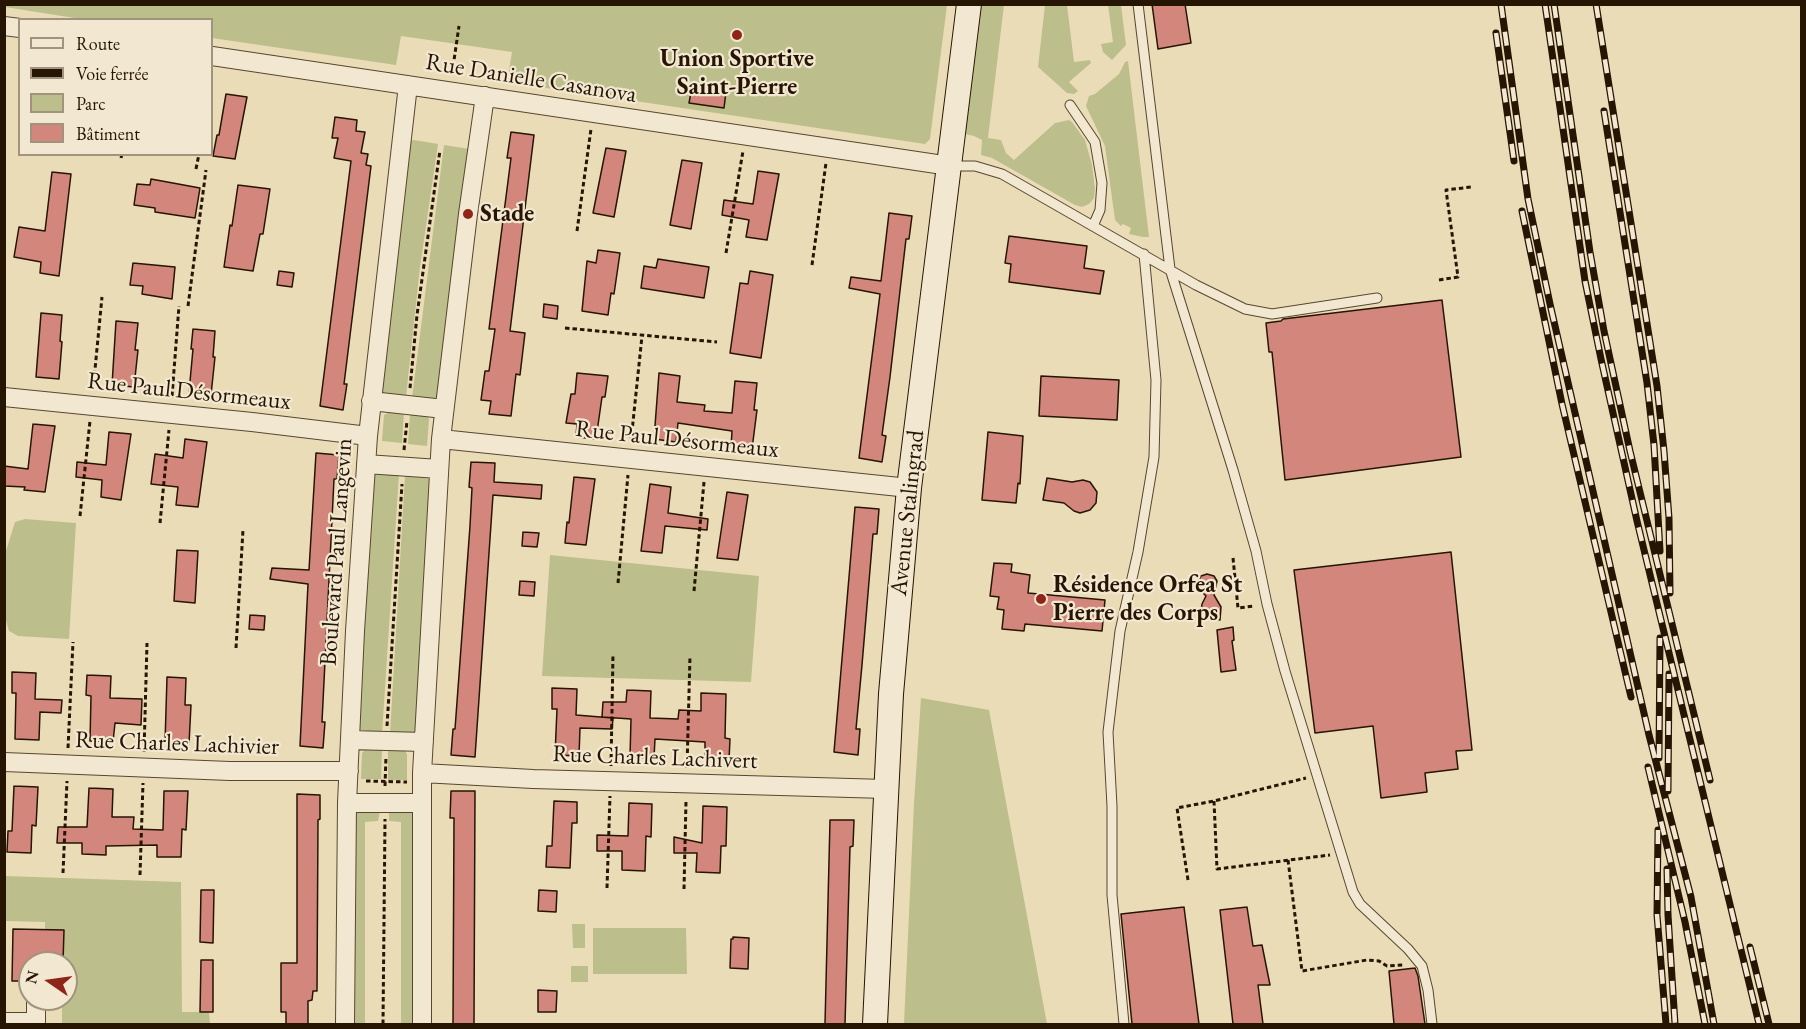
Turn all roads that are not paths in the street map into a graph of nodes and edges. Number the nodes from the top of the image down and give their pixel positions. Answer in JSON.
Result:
{"nodes":[{"id":1,"x":969,"y":4,"type":"edge"},
{"id":2,"x":1138,"y":4,"type":"edge"},
{"id":3,"x":213,"y":56,"type":"edge"},
{"id":4,"x":408,"y":85,"type":"junction"},
{"id":5,"x":486,"y":96,"type":"junction"},
{"id":6,"x":1070,"y":105,"type":"dead end"},
{"id":7,"x":950,"y":166,"type":"junction"},
{"id":8,"x":1093,"y":226,"type":"junction"},
{"id":9,"x":1144,"y":254,"type":"junction"},
{"id":10,"x":1170,"y":269,"type":"junction"},
{"id":11,"x":1377,"y":298,"type":"dead end"},
{"id":12,"x":4,"y":397,"type":"edge"},
{"id":13,"x":371,"y":401,"type":"junction"},
{"id":14,"x":444,"y":409,"type":"junction"},
{"id":15,"x":368,"y":436,"type":"junction"},
{"id":16,"x":441,"y":439,"type":"junction"},
{"id":17,"x":366,"y":464,"type":"junction"},
{"id":18,"x":439,"y":469,"type":"junction"},
{"id":19,"x":909,"y":488,"type":"junction"},
{"id":20,"x":350,"y":740,"type":"junction"},
{"id":21,"x":424,"y":742,"type":"junction"},
{"id":22,"x":4,"y":762,"type":"edge"},
{"id":23,"x":349,"y":776,"type":"junction"},
{"id":24,"x":422,"y":778,"type":"junction"},
{"id":25,"x":886,"y":789,"type":"junction"},
{"id":26,"x":347,"y":803,"type":"junction"},
{"id":27,"x":422,"y":803,"type":"junction"},
{"id":28,"x":36,"y":1011,"type":"edge"},
{"id":29,"x":4,"y":1022,"type":"edge"},
{"id":30,"x":345,"y":1024,"type":"edge"},
{"id":31,"x":422,"y":1024,"type":"edge"},
{"id":32,"x":874,"y":1024,"type":"edge"},
{"id":33,"x":1124,"y":1024,"type":"edge"},
{"id":34,"x":1432,"y":1024,"type":"edge"}],
"edges":[{"from":1,"to":7,"type":"street","name":"Avenue Stalingrad"},
{"from":2,"to":10,"type":"lane"},
{"from":3,"to":4,"type":"street","name":"Rue Danielle Casanova"},
{"from":4,"to":5,"type":"street","name":"Rue Danielle Casanova"},
{"from":4,"to":13,"type":"street","name":"Boulevard Paul Langevin"},
{"from":5,"to":7,"type":"street","name":"Rue Danielle Casanova"},
{"from":5,"to":14,"type":"street"},
{"from":6,"to":8,"type":"lane"},
{"from":7,"to":8,"type":"lane"},
{"from":7,"to":19,"type":"street","name":"Avenue Stalingrad"},
{"from":8,"to":9,"type":"lane"},
{"from":9,"to":10,"type":"lane"},
{"from":9,"to":33,"type":"lane"},
{"from":10,"to":11,"type":"lane"},
{"from":10,"to":34,"type":"lane"},
{"from":12,"to":15,"type":"street","name":"Rue Paul Désormeaux"},
{"from":13,"to":14,"type":"street"},
{"from":13,"to":15,"type":"street","name":"Boulevard Paul Langevin"},
{"from":14,"to":16,"type":"street"},
{"from":15,"to":17,"type":"street","name":"Boulevard Paul Langevin"},
{"from":16,"to":18,"type":"street"},
{"from":16,"to":19,"type":"street","name":"Rue Paul Désormeaux"},
{"from":17,"to":18,"type":"street"},
{"from":17,"to":20,"type":"street","name":"Boulevard Paul Langevin"},
{"from":18,"to":21,"type":"street"},
{"from":19,"to":25,"type":"street","name":"Avenue Stalingrad"},
{"from":20,"to":21,"type":"street"},
{"from":20,"to":23,"type":"street","name":"Boulevard Paul Langevin"},
{"from":21,"to":24,"type":"street"},
{"from":22,"to":23,"type":"street","name":"Rue Charles Lachivier"},
{"from":23,"to":26,"type":"street","name":"Boulevard Paul Langevin"},
{"from":24,"to":25,"type":"street","name":"Rue Charles Lachivert"},
{"from":24,"to":27,"type":"street"},
{"from":25,"to":32,"type":"street","name":"Avenue Stalingrad"},
{"from":26,"to":27,"type":"street"},
{"from":26,"to":30,"type":"street","name":"Boulevard Paul Langevin"},
{"from":27,"to":31,"type":"street"},
{"from":28,"to":29,"type":"street"}]}
